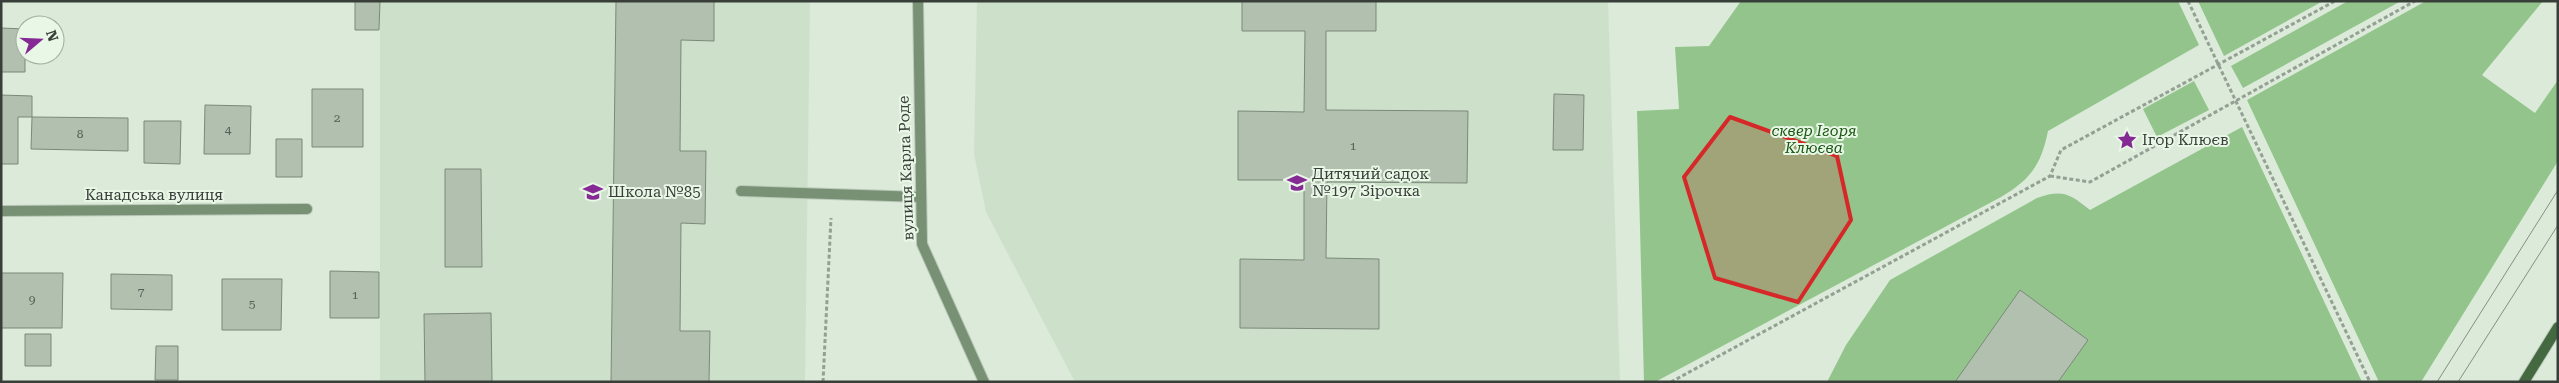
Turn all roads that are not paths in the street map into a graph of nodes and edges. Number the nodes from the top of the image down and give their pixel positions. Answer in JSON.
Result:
{"nodes":[{"id":1,"x":918,"y":1,"type":"edge"},
{"id":2,"x":741,"y":192,"type":"dead end"},
{"id":3,"x":921,"y":197,"type":"junction"},
{"id":4,"x":306,"y":209,"type":"dead end"},
{"id":5,"x":1,"y":211,"type":"edge"},
{"id":6,"x":2558,"y":327,"type":"edge"},
{"id":7,"x":984,"y":382,"type":"edge"},
{"id":8,"x":2524,"y":382,"type":"edge"}],
"edges":[{"from":1,"to":3,"type":"street","name":"вулиця Карла Роде"},
{"from":2,"to":3,"type":"street"},
{"from":3,"to":7,"type":"street","name":"вулиця Карла Роде"},
{"from":4,"to":5,"type":"street","name":"Канадська вулиця"},
{"from":6,"to":8,"type":"main road"}]}
